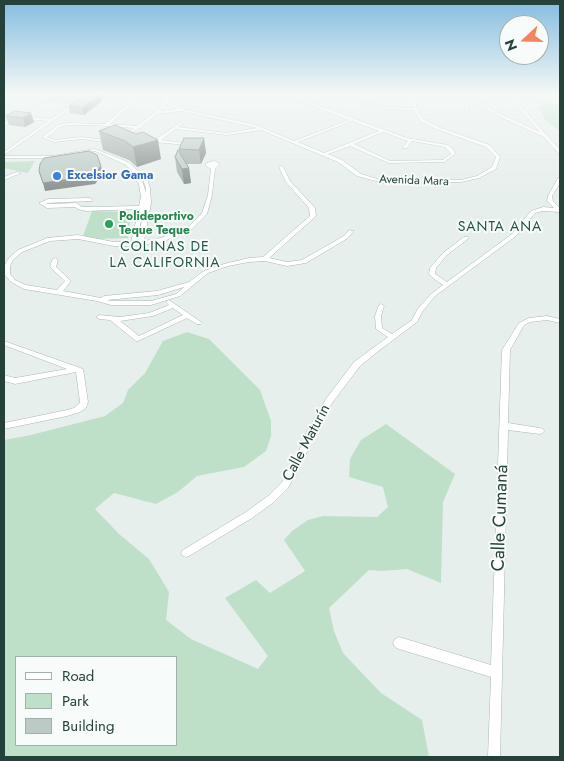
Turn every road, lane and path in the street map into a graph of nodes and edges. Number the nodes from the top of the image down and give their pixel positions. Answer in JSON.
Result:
{"nodes":[{"id":1,"x":177,"y":128,"type":"edge"},
{"id":2,"x":39,"y":129,"type":"edge"},
{"id":3,"x":42,"y":129,"type":"edge"},
{"id":4,"x":56,"y":129,"type":"edge"},
{"id":5,"x":138,"y":129,"type":"edge"},
{"id":6,"x":181,"y":129,"type":"edge"},
{"id":7,"x":262,"y":129,"type":"joint"},
{"id":8,"x":329,"y":129,"type":"edge"},
{"id":9,"x":377,"y":129,"type":"edge"},
{"id":10,"x":439,"y":129,"type":"edge"},
{"id":11,"x":529,"y":129,"type":"edge"},
{"id":12,"x":539,"y":129,"type":"edge"},
{"id":13,"x":382,"y":130,"type":"junction"},
{"id":14,"x":546,"y":136,"type":"junction"},
{"id":15,"x":121,"y":140,"type":"edge"},
{"id":16,"x":411,"y":140,"type":"junction"},
{"id":17,"x":295,"y":142,"type":"junction"},
{"id":18,"x":184,"y":144,"type":"edge"},
{"id":19,"x":350,"y":144,"type":"junction"},
{"id":20,"x":405,"y":147,"type":"dead end"},
{"id":21,"x":94,"y":150,"type":"junction"},
{"id":22,"x":560,"y":152,"type":"edge"},
{"id":23,"x":325,"y":154,"type":"junction"},
{"id":24,"x":5,"y":156,"type":"edge"},
{"id":25,"x":281,"y":167,"type":"dead end"},
{"id":26,"x":213,"y":169,"type":"dead end"},
{"id":27,"x":19,"y":173,"type":"dead end"},
{"id":28,"x":4,"y":179,"type":"edge"},
{"id":29,"x":559,"y":183,"type":"edge"},
{"id":30,"x":90,"y":200,"type":"dead end"},
{"id":31,"x":144,"y":208,"type":"junction"},
{"id":32,"x":560,"y":210,"type":"edge"},
{"id":33,"x":351,"y":231,"type":"dead end"},
{"id":34,"x":466,"y":238,"type":"dead end"},
{"id":35,"x":141,"y":243,"type":"junction"},
{"id":36,"x":133,"y":244,"type":"junction"},
{"id":37,"x":266,"y":259,"type":"junction"},
{"id":38,"x":55,"y":260,"type":"dead end"},
{"id":39,"x":192,"y":282,"type":"junction"},
{"id":40,"x":446,"y":285,"type":"junction"},
{"id":41,"x":59,"y":292,"type":"junction"},
{"id":42,"x":158,"y":293,"type":"junction"},
{"id":43,"x":98,"y":299,"type":"junction"},
{"id":44,"x":165,"y":300,"type":"junction"},
{"id":45,"x":172,"y":305,"type":"junction"},
{"id":46,"x":381,"y":306,"type":"dead end"},
{"id":47,"x":187,"y":315,"type":"junction"},
{"id":48,"x":99,"y":317,"type":"dead end"},
{"id":49,"x":113,"y":319,"type":"junction"},
{"id":50,"x":560,"y":321,"type":"edge"},
{"id":51,"x":199,"y":322,"type":"dead end"},
{"id":52,"x":391,"y":336,"type":"junction"},
{"id":53,"x":4,"y":343,"type":"edge"},
{"id":54,"x":75,"y":370,"type":"junction"},
{"id":55,"x":4,"y":378,"type":"edge"},
{"id":56,"x":4,"y":426,"type":"edge"},
{"id":57,"x":504,"y":426,"type":"junction"},
{"id":58,"x":540,"y":431,"type":"dead end"},
{"id":59,"x":186,"y":553,"type":"dead end"},
{"id":60,"x":399,"y":643,"type":"dead end"},
{"id":61,"x":497,"y":672,"type":"junction"},
{"id":62,"x":494,"y":757,"type":"edge"}],
"edges":[{"from":1,"to":18,"type":"street"},
{"from":2,"to":24,"type":"street"},
{"from":3,"to":24,"type":"street"},
{"from":4,"to":21,"type":"street"},
{"from":5,"to":15,"type":"street"},
{"from":6,"to":7,"type":"street"},
{"from":7,"to":17,"type":"street","name":"Avenida Mara"},
{"from":8,"to":17,"type":"street"},
{"from":9,"to":13,"type":"street"},
{"from":10,"to":23,"type":"street","name":"Avenida Mara"},
{"from":11,"to":14,"type":"street"},
{"from":12,"to":14,"type":"street"},
{"from":13,"to":16,"type":"street"},
{"from":13,"to":19,"type":"street"},
{"from":14,"to":22,"type":"street"},
{"from":16,"to":19,"type":"street"},
{"from":16,"to":20,"type":"street"},
{"from":17,"to":23,"type":"street","name":"Avenida Mara"},
{"from":19,"to":23,"type":"street"},
{"from":21,"to":24,"type":"street"},
{"from":21,"to":31,"type":"street"},
{"from":25,"to":37,"type":"street"},
{"from":26,"to":35,"type":"street"},
{"from":27,"to":28,"type":"street"},
{"from":29,"to":32,"type":"street"},
{"from":30,"to":31,"type":"street"},
{"from":31,"to":35,"type":"street"},
{"from":31,"to":36,"type":"street"},
{"from":32,"to":40,"type":"street","name":"Calle Maturín"},
{"from":33,"to":37,"type":"street"},
{"from":34,"to":40,"type":"street"},
{"from":35,"to":36,"type":"street"},
{"from":36,"to":41,"type":"street"},
{"from":37,"to":39,"type":"street"},
{"from":38,"to":41,"type":"street"},
{"from":39,"to":42,"type":"street"},
{"from":39,"to":44,"type":"street"},
{"from":40,"to":52,"type":"street","name":"Calle Maturín"},
{"from":41,"to":43,"type":"street"},
{"from":42,"to":43,"type":"street"},
{"from":42,"to":44,"type":"street"},
{"from":43,"to":44,"type":"street"},
{"from":44,"to":45,"type":"street"},
{"from":45,"to":47,"type":"street"},
{"from":45,"to":49,"type":"street"},
{"from":46,"to":52,"type":"street"},
{"from":47,"to":49,"type":"street"},
{"from":47,"to":51,"type":"street"},
{"from":48,"to":49,"type":"street"},
{"from":50,"to":57,"type":"street","name":"Calle Cumaná"},
{"from":52,"to":59,"type":"street","name":"Calle Maturín"},
{"from":53,"to":54,"type":"street"},
{"from":54,"to":55,"type":"street"},
{"from":54,"to":56,"type":"street"},
{"from":57,"to":58,"type":"street"},
{"from":57,"to":61,"type":"street","name":"Calle Cumaná"},
{"from":60,"to":61,"type":"street"},
{"from":61,"to":62,"type":"street","name":"Calle Cumaná"}]}
